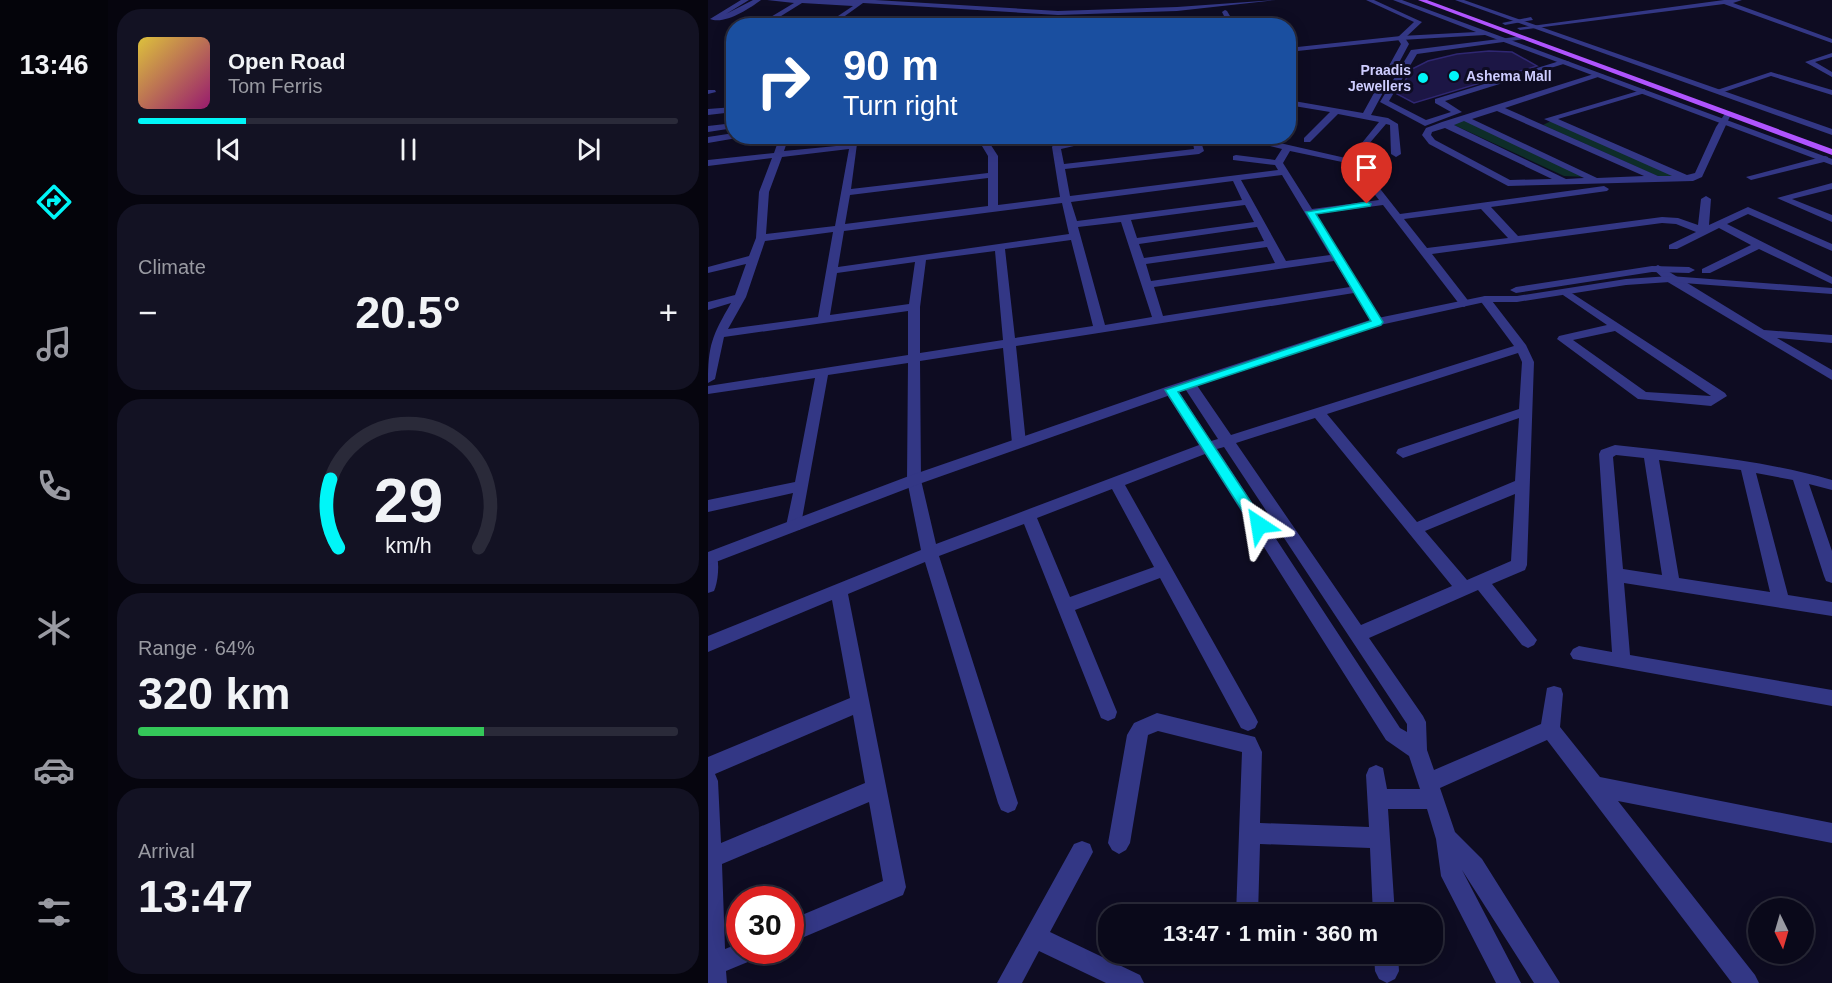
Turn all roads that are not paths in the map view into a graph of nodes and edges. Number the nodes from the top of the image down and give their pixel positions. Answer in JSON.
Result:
{"nodes":[{"id":1,"x":746,"y":0,"type":"edge"},
{"id":2,"x":758,"y":0,"type":"edge"},
{"id":3,"x":772,"y":0,"type":"edge"},
{"id":4,"x":843,"y":0,"type":"edge"},
{"id":5,"x":1021,"y":0,"type":"edge"},
{"id":6,"x":1143,"y":0,"type":"edge"},
{"id":7,"x":1272,"y":0,"type":"edge"},
{"id":8,"x":1369,"y":0,"type":"edge"},
{"id":9,"x":1396,"y":0,"type":"edge"},
{"id":10,"x":1421,"y":0,"type":"edge"},
{"id":11,"x":1443,"y":0,"type":"edge"},
{"id":12,"x":1458,"y":0,"type":"edge"},
{"id":13,"x":1694,"y":0,"type":"edge"},
{"id":14,"x":1739,"y":0,"type":"edge"},
{"id":15,"x":1722,"y":1,"type":"edge"},
{"id":16,"x":800,"y":2,"type":"edge"},
{"id":17,"x":816,"y":2,"type":"junction"},
{"id":18,"x":863,"y":3,"type":"edge"},
{"id":19,"x":1008,"y":10,"type":"junction"},
{"id":20,"x":1145,"y":10,"type":"junction"},
{"id":21,"x":1051,"y":12,"type":"junction"},
{"id":22,"x":1225,"y":12,"type":"dead end"},
{"id":23,"x":773,"y":18,"type":"edge"},
{"id":24,"x":790,"y":18,"type":"edge"},
{"id":25,"x":839,"y":18,"type":"edge"},
{"id":26,"x":1047,"y":18,"type":"edge"},
{"id":27,"x":1229,"y":18,"type":"edge"},
{"id":28,"x":1515,"y":20,"type":"junction"},
{"id":29,"x":1531,"y":26,"type":"junction"},
{"id":30,"x":1505,"y":27,"type":"junction"},
{"id":31,"x":1520,"y":28,"type":"junction"},
{"id":32,"x":1485,"y":33,"type":"junction"},
{"id":33,"x":1523,"y":38,"type":"junction"},
{"id":34,"x":1505,"y":40,"type":"junction"},
{"id":35,"x":1403,"y":41,"type":"junction"},
{"id":36,"x":1832,"y":41,"type":"edge"},
{"id":37,"x":1296,"y":49,"type":"edge"},
{"id":38,"x":1832,"y":55,"type":"edge"},
{"id":39,"x":1296,"y":56,"type":"edge"},
{"id":40,"x":1566,"y":62,"type":"junction"},
{"id":41,"x":1600,"y":75,"type":"junction"},
{"id":42,"x":1832,"y":75,"type":"edge"},
{"id":43,"x":1472,"y":91,"type":"junction"},
{"id":44,"x":1642,"y":91,"type":"junction"},
{"id":45,"x":1718,"y":91,"type":"junction"},
{"id":46,"x":1832,"y":93,"type":"edge"},
{"id":47,"x":1296,"y":103,"type":"edge"},
{"id":48,"x":1502,"y":106,"type":"junction"},
{"id":49,"x":726,"y":109,"type":"edge"},
{"id":50,"x":1336,"y":111,"type":"junction"},
{"id":51,"x":708,"y":112,"type":"edge"},
{"id":52,"x":1366,"y":116,"type":"junction"},
{"id":53,"x":726,"y":118,"type":"edge"},
{"id":54,"x":1464,"y":118,"type":"junction"},
{"id":55,"x":1550,"y":118,"type":"junction"},
{"id":56,"x":1726,"y":118,"type":"junction"},
{"id":57,"x":1385,"y":120,"type":"junction"},
{"id":58,"x":708,"y":121,"type":"edge"},
{"id":59,"x":1445,"y":124,"type":"junction"},
{"id":60,"x":1537,"y":124,"type":"junction"},
{"id":61,"x":726,"y":126,"type":"edge"},
{"id":62,"x":708,"y":129,"type":"edge"},
{"id":63,"x":1830,"y":130,"type":"edge"},
{"id":64,"x":726,"y":137,"type":"edge"},
{"id":65,"x":708,"y":140,"type":"edge"},
{"id":66,"x":1307,"y":140,"type":"dead end"},
{"id":67,"x":1832,"y":142,"type":"edge"},
{"id":68,"x":782,"y":144,"type":"edge"},
{"id":69,"x":985,"y":144,"type":"edge"},
{"id":70,"x":1058,"y":144,"type":"edge"},
{"id":71,"x":1072,"y":144,"type":"edge"},
{"id":72,"x":1198,"y":144,"type":"edge"},
{"id":73,"x":1270,"y":144,"type":"edge"},
{"id":74,"x":1056,"y":147,"type":"junction"},
{"id":75,"x":1287,"y":148,"type":"junction"},
{"id":76,"x":1362,"y":149,"type":"dead end"},
{"id":77,"x":779,"y":153,"type":"junction"},
{"id":78,"x":1396,"y":154,"type":"dead end"},
{"id":79,"x":1236,"y":158,"type":"dead end"},
{"id":80,"x":1830,"y":158,"type":"edge"},
{"id":81,"x":1278,"y":163,"type":"junction"},
{"id":82,"x":709,"y":166,"type":"edge"},
{"id":83,"x":1060,"y":167,"type":"junction"},
{"id":84,"x":1380,"y":167,"type":"dead end"},
{"id":85,"x":1285,"y":172,"type":"junction"},
{"id":86,"x":993,"y":175,"type":"junction"},
{"id":87,"x":1751,"y":177,"type":"dead end"},
{"id":88,"x":1236,"y":178,"type":"junction"},
{"id":89,"x":1367,"y":178,"type":"dead end"},
{"id":90,"x":1686,"y":178,"type":"junction"},
{"id":91,"x":1595,"y":179,"type":"junction"},
{"id":92,"x":1562,"y":180,"type":"junction"},
{"id":93,"x":1660,"y":180,"type":"junction"},
{"id":94,"x":1832,"y":186,"type":"edge"},
{"id":95,"x":1604,"y":189,"type":"dead end"},
{"id":96,"x":845,"y":193,"type":"junction"},
{"id":97,"x":1706,"y":199,"type":"dead end"},
{"id":98,"x":1066,"y":201,"type":"junction"},
{"id":99,"x":1248,"y":202,"type":"junction"},
{"id":100,"x":1386,"y":202,"type":"junction"},
{"id":101,"x":1484,"y":206,"type":"junction"},
{"id":102,"x":993,"y":209,"type":"junction"},
{"id":103,"x":1310,"y":212,"type":"junction"},
{"id":104,"x":1398,"y":217,"type":"junction"},
{"id":105,"x":1125,"y":218,"type":"junction"},
{"id":106,"x":1832,"y":219,"type":"edge"},
{"id":107,"x":1259,"y":224,"type":"junction"},
{"id":108,"x":1718,"y":224,"type":"junction"},
{"id":109,"x":838,"y":228,"type":"junction"},
{"id":110,"x":1074,"y":230,"type":"junction"},
{"id":111,"x":1703,"y":231,"type":"junction"},
{"id":112,"x":761,"y":238,"type":"junction"},
{"id":113,"x":1516,"y":240,"type":"junction"},
{"id":114,"x":1133,"y":242,"type":"junction"},
{"id":115,"x":1269,"y":244,"type":"junction"},
{"id":116,"x":1759,"y":244,"type":"junction"},
{"id":117,"x":1830,"y":245,"type":"edge"},
{"id":118,"x":1673,"y":247,"type":"dead end"},
{"id":119,"x":1000,"y":248,"type":"junction"},
{"id":120,"x":1425,"y":252,"type":"junction"},
{"id":121,"x":1340,"y":257,"type":"junction"},
{"id":122,"x":752,"y":259,"type":"junction"},
{"id":123,"x":921,"y":260,"type":"junction"},
{"id":124,"x":1138,"y":262,"type":"junction"},
{"id":125,"x":1282,"y":265,"type":"junction"},
{"id":126,"x":1658,"y":268,"type":"junction"},
{"id":127,"x":708,"y":270,"type":"edge"},
{"id":128,"x":1706,"y":271,"type":"junction"},
{"id":129,"x":830,"y":272,"type":"junction"},
{"id":130,"x":1670,"y":279,"type":"junction"},
{"id":131,"x":1832,"y":282,"type":"edge"},
{"id":132,"x":1147,"y":285,"type":"junction"},
{"id":133,"x":1358,"y":289,"type":"junction"},
{"id":134,"x":1832,"y":291,"type":"edge"},
{"id":135,"x":1567,"y":293,"type":"junction"},
{"id":136,"x":740,"y":297,"type":"junction"},
{"id":137,"x":1486,"y":299,"type":"junction"},
{"id":138,"x":1464,"y":303,"type":"junction"},
{"id":139,"x":708,"y":306,"type":"edge"},
{"id":140,"x":914,"y":307,"type":"junction"},
{"id":141,"x":1158,"y":318,"type":"junction"},
{"id":142,"x":823,"y":320,"type":"junction"},
{"id":143,"x":1377,"y":322,"type":"junction"},
{"id":144,"x":1617,"y":327,"type":"junction"},
{"id":145,"x":1100,"y":328,"type":"junction"},
{"id":146,"x":1761,"y":333,"type":"junction"},
{"id":147,"x":719,"y":334,"type":"junction"},
{"id":148,"x":1832,"y":339,"type":"edge"},
{"id":149,"x":1008,"y":342,"type":"junction"},
{"id":150,"x":1522,"y":348,"type":"junction"},
{"id":151,"x":914,"y":358,"type":"junction"},
{"id":152,"x":822,"y":373,"type":"junction"},
{"id":153,"x":1832,"y":376,"type":"edge"},
{"id":154,"x":708,"y":379,"type":"edge"},
{"id":155,"x":1190,"y":384,"type":"junction"},
{"id":156,"x":708,"y":390,"type":"edge"},
{"id":157,"x":1171,"y":390,"type":"junction"},
{"id":158,"x":1317,"y":411,"type":"junction"},
{"id":159,"x":1526,"y":411,"type":"junction"},
{"id":160,"x":1228,"y":440,"type":"junction"},
{"id":161,"x":1019,"y":443,"type":"junction"},
{"id":162,"x":1208,"y":447,"type":"junction"},
{"id":163,"x":1402,"y":453,"type":"dead end"},
{"id":164,"x":1651,"y":455,"type":"junction"},
{"id":165,"x":1747,"y":466,"type":"junction"},
{"id":166,"x":1799,"y":475,"type":"junction"},
{"id":167,"x":914,"y":480,"type":"junction"},
{"id":168,"x":1116,"y":482,"type":"junction"},
{"id":169,"x":1523,"y":484,"type":"junction"},
{"id":170,"x":1832,"y":485,"type":"edge"},
{"id":171,"x":800,"y":486,"type":"junction"},
{"id":172,"x":708,"y":506,"type":"edge"},
{"id":173,"x":1028,"y":515,"type":"junction"},
{"id":174,"x":794,"y":526,"type":"junction"},
{"id":175,"x":1415,"y":530,"type":"junction"},
{"id":176,"x":930,"y":552,"type":"junction"},
{"id":177,"x":709,"y":559,"type":"edge"},
{"id":178,"x":1164,"y":570,"type":"junction"},
{"id":179,"x":1617,"y":574,"type":"junction"},
{"id":180,"x":1832,"y":576,"type":"edge"},
{"id":181,"x":1481,"y":582,"type":"junction"},
{"id":182,"x":1672,"y":584,"type":"junction"},
{"id":183,"x":708,"y":586,"type":"edge"},
{"id":184,"x":1464,"y":589,"type":"junction"},
{"id":185,"x":838,"y":590,"type":"junction"},
{"id":186,"x":1781,"y":601,"type":"junction"},
{"id":187,"x":1065,"y":606,"type":"junction"},
{"id":188,"x":1832,"y":609,"type":"edge"},
{"id":189,"x":1359,"y":634,"type":"junction"},
{"id":190,"x":1528,"y":640,"type":"dead end"},
{"id":191,"x":708,"y":644,"type":"edge"},
{"id":192,"x":1579,"y":654,"type":"dead end"},
{"id":193,"x":1622,"y":662,"type":"junction"},
{"id":194,"x":1554,"y":694,"type":"dead end"},
{"id":195,"x":1832,"y":698,"type":"edge"},
{"id":196,"x":858,"y":704,"type":"junction"},
{"id":197,"x":1108,"y":712,"type":"dead end"},
{"id":198,"x":1248,"y":722,"type":"dead end"},
{"id":199,"x":1550,"y":729,"type":"junction"},
{"id":200,"x":1417,"y":750,"type":"junction"},
{"id":201,"x":708,"y":767,"type":"edge"},
{"id":202,"x":1376,"y":775,"type":"dead end"},
{"id":203,"x":708,"y":781,"type":"edge"},
{"id":204,"x":1594,"y":786,"type":"junction"},
{"id":205,"x":876,"y":789,"type":"junction"},
{"id":206,"x":1430,"y":791,"type":"junction"},
{"id":207,"x":1377,"y":799,"type":"junction"},
{"id":208,"x":1008,"y":803,"type":"dead end"},
{"id":209,"x":1249,"y":833,"type":"junction"},
{"id":210,"x":1832,"y":833,"type":"edge"},
{"id":211,"x":1379,"y":838,"type":"junction"},
{"id":212,"x":1447,"y":839,"type":"junction"},
{"id":213,"x":1119,"y":843,"type":"dead end"},
{"id":214,"x":1082,"y":852,"type":"dead end"},
{"id":215,"x":709,"y":859,"type":"edge"},
{"id":216,"x":1247,"y":904,"type":"edge"},
{"id":217,"x":1383,"y":904,"type":"edge"},
{"id":218,"x":804,"y":926,"type":"edge"},
{"id":219,"x":1035,"y":937,"type":"junction"},
{"id":220,"x":729,"y":964,"type":"edge"},
{"id":221,"x":715,"y":974,"type":"edge"},
{"id":222,"x":1009,"y":983,"type":"edge"},
{"id":223,"x":1132,"y":983,"type":"edge"},
{"id":224,"x":1509,"y":983,"type":"edge"},
{"id":225,"x":1548,"y":983,"type":"edge"},
{"id":226,"x":1747,"y":983,"type":"edge"}],
"edges":[{"from":1,"to":2,"type":"street"},
{"from":3,"to":16,"type":"street"},
{"from":4,"to":18,"type":"street"},
{"from":5,"to":19,"type":"street"},
{"from":6,"to":20,"type":"street"},
{"from":7,"to":20,"type":"street"},
{"from":8,"to":35,"type":"street"},
{"from":9,"to":32,"type":"street"},
{"from":10,"to":30,"type":"main road"},
{"from":11,"to":30,"type":"main road"},
{"from":12,"to":28,"type":"street"},
{"from":13,"to":28,"type":"street"},
{"from":14,"to":15,"type":"street"},
{"from":15,"to":29,"type":"street"},
{"from":15,"to":36,"type":"street"},
{"from":16,"to":17,"type":"street"},
{"from":16,"to":23,"type":"street"},
{"from":17,"to":18,"type":"street"},
{"from":17,"to":24,"type":"street"},
{"from":18,"to":19,"type":"street"},
{"from":18,"to":25,"type":"street"},
{"from":19,"to":21,"type":"street"},
{"from":20,"to":21,"type":"street"},
{"from":21,"to":26,"type":"street"},
{"from":22,"to":27,"type":"street"},
{"from":28,"to":29,"type":"street"},
{"from":28,"to":30,"type":"street"},
{"from":29,"to":31,"type":"street"},
{"from":29,"to":45,"type":"street"},
{"from":30,"to":31,"type":"main road"},
{"from":30,"to":32,"type":"street"},
{"from":30,"to":33,"type":"main road"},
{"from":31,"to":67,"type":"main road"},
{"from":32,"to":34,"type":"street"},
{"from":32,"to":35,"type":"street"},
{"from":33,"to":34,"type":"street"},
{"from":33,"to":56,"type":"main road"},
{"from":34,"to":40,"type":"street"},
{"from":34,"to":43,"type":"street"},
{"from":35,"to":37,"type":"street"},
{"from":35,"to":39,"type":"street"},
{"from":35,"to":52,"type":"street"},
{"from":38,"to":42,"type":"street"},
{"from":40,"to":41,"type":"street"},
{"from":40,"to":43,"type":"street"},
{"from":41,"to":44,"type":"street"},
{"from":41,"to":48,"type":"street"},
{"from":43,"to":48,"type":"street"},
{"from":44,"to":55,"type":"street"},
{"from":44,"to":56,"type":"street"},
{"from":45,"to":46,"type":"street"},
{"from":45,"to":63,"type":"street"},
{"from":47,"to":50,"type":"street"},
{"from":48,"to":54,"type":"street"},
{"from":48,"to":60,"type":"street"},
{"from":49,"to":51,"type":"street"},
{"from":50,"to":52,"type":"street"},
{"from":50,"to":66,"type":"street"},
{"from":52,"to":57,"type":"street"},
{"from":53,"to":58,"type":"street"},
{"from":54,"to":59,"type":"street"},
{"from":54,"to":91,"type":"street"},
{"from":55,"to":60,"type":"street"},
{"from":55,"to":90,"type":"street"},
{"from":56,"to":80,"type":"street"},
{"from":56,"to":90,"type":"street"},
{"from":57,"to":76,"type":"street"},
{"from":57,"to":78,"type":"street"},
{"from":59,"to":92,"type":"street"},
{"from":59,"to":92,"type":"street"},
{"from":60,"to":93,"type":"street"},
{"from":61,"to":62,"type":"street"},
{"from":64,"to":65,"type":"street"},
{"from":68,"to":77,"type":"street"},
{"from":69,"to":86,"type":"street"},
{"from":70,"to":74,"type":"street"},
{"from":71,"to":74,"type":"street"},
{"from":72,"to":83,"type":"street"},
{"from":73,"to":75,"type":"street"},
{"from":74,"to":83,"type":"street"},
{"from":75,"to":81,"type":"street"},
{"from":75,"to":84,"type":"street"},
{"from":77,"to":82,"type":"street"},
{"from":77,"to":96,"type":"street"},
{"from":77,"to":112,"type":"street"},
{"from":79,"to":81,"type":"street"},
{"from":80,"to":87,"type":"street"},
{"from":81,"to":85,"type":"street"},
{"from":83,"to":98,"type":"street"},
{"from":85,"to":88,"type":"street"},
{"from":85,"to":103,"type":"street"},
{"from":86,"to":96,"type":"street"},
{"from":86,"to":102,"type":"street"},
{"from":88,"to":98,"type":"street"},
{"from":88,"to":99,"type":"street"},
{"from":89,"to":100,"type":"street"},
{"from":90,"to":93,"type":"street"},
{"from":91,"to":92,"type":"street"},
{"from":91,"to":93,"type":"street"},
{"from":94,"to":106,"type":"street"},
{"from":95,"to":101,"type":"street"},
{"from":96,"to":109,"type":"street"},
{"from":97,"to":111,"type":"street"},
{"from":98,"to":102,"type":"street"},
{"from":98,"to":110,"type":"street"},
{"from":99,"to":105,"type":"street"},
{"from":99,"to":107,"type":"street"},
{"from":100,"to":103,"type":"street"},
{"from":100,"to":104,"type":"street"},
{"from":101,"to":104,"type":"street"},
{"from":101,"to":113,"type":"street"},
{"from":102,"to":109,"type":"street"},
{"from":103,"to":121,"type":"street"},
{"from":104,"to":120,"type":"street"},
{"from":105,"to":110,"type":"street"},
{"from":105,"to":114,"type":"street"},
{"from":107,"to":114,"type":"street"},
{"from":107,"to":115,"type":"street"},
{"from":108,"to":111,"type":"street"},
{"from":108,"to":116,"type":"street"},
{"from":108,"to":117,"type":"street"},
{"from":109,"to":112,"type":"street"},
{"from":109,"to":129,"type":"street"},
{"from":110,"to":119,"type":"street"},
{"from":110,"to":145,"type":"street"},
{"from":111,"to":113,"type":"street"},
{"from":111,"to":118,"type":"street"},
{"from":112,"to":122,"type":"street"},
{"from":113,"to":120,"type":"street"},
{"from":114,"to":124,"type":"street"},
{"from":115,"to":124,"type":"street"},
{"from":115,"to":125,"type":"street"},
{"from":116,"to":128,"type":"street"},
{"from":116,"to":131,"type":"street"},
{"from":119,"to":123,"type":"street"},
{"from":119,"to":149,"type":"street"},
{"from":120,"to":138,"type":"street"},
{"from":121,"to":125,"type":"street"},
{"from":121,"to":133,"type":"street"},
{"from":122,"to":127,"type":"street"},
{"from":122,"to":136,"type":"street"},
{"from":123,"to":129,"type":"street"},
{"from":123,"to":140,"type":"street"},
{"from":124,"to":132,"type":"street"},
{"from":125,"to":132,"type":"street"},
{"from":126,"to":128,"type":"street"},
{"from":126,"to":130,"type":"street"},
{"from":126,"to":137,"type":"street"},
{"from":128,"to":131,"type":"street"},
{"from":129,"to":142,"type":"street"},
{"from":130,"to":134,"type":"street"},
{"from":130,"to":135,"type":"street"},
{"from":130,"to":146,"type":"street"},
{"from":132,"to":141,"type":"street"},
{"from":133,"to":141,"type":"street"},
{"from":133,"to":143,"type":"street"},
{"from":135,"to":137,"type":"street"},
{"from":135,"to":144,"type":"street"},
{"from":136,"to":139,"type":"street"},
{"from":136,"to":147,"type":"street"},
{"from":137,"to":138,"type":"street"},
{"from":137,"to":150,"type":"street"},
{"from":138,"to":143,"type":"street"},
{"from":140,"to":142,"type":"street"},
{"from":140,"to":151,"type":"street"},
{"from":141,"to":145,"type":"street"},
{"from":142,"to":147,"type":"street"},
{"from":143,"to":155,"type":"street"},
{"from":144,"to":144,"type":"street"},
{"from":145,"to":149,"type":"street"},
{"from":146,"to":148,"type":"street"},
{"from":146,"to":153,"type":"street"},
{"from":147,"to":154,"type":"street"},
{"from":149,"to":151,"type":"street"},
{"from":149,"to":161,"type":"street"},
{"from":150,"to":158,"type":"street"},
{"from":150,"to":159,"type":"street"},
{"from":151,"to":152,"type":"street"},
{"from":151,"to":167,"type":"street"},
{"from":152,"to":156,"type":"street"},
{"from":152,"to":171,"type":"street"},
{"from":155,"to":157,"type":"street"},
{"from":155,"to":160,"type":"street"},
{"from":157,"to":161,"type":"street"},
{"from":157,"to":162,"type":"street"},
{"from":158,"to":160,"type":"street"},
{"from":158,"to":175,"type":"street"},
{"from":159,"to":163,"type":"street"},
{"from":159,"to":169,"type":"street"},
{"from":160,"to":162,"type":"street"},
{"from":160,"to":189,"type":"street"},
{"from":161,"to":167,"type":"street"},
{"from":162,"to":168,"type":"street"},
{"from":162,"to":200,"type":"street"},
{"from":164,"to":165,"type":"street"},
{"from":164,"to":179,"type":"street"},
{"from":164,"to":182,"type":"street"},
{"from":165,"to":166,"type":"street"},
{"from":165,"to":186,"type":"street"},
{"from":166,"to":170,"type":"street"},
{"from":166,"to":180,"type":"street"},
{"from":167,"to":174,"type":"street"},
{"from":167,"to":176,"type":"street"},
{"from":168,"to":173,"type":"street"},
{"from":168,"to":178,"type":"street"},
{"from":169,"to":175,"type":"street"},
{"from":169,"to":181,"type":"street"},
{"from":171,"to":172,"type":"street"},
{"from":171,"to":174,"type":"street"},
{"from":173,"to":176,"type":"street"},
{"from":173,"to":187,"type":"street"},
{"from":174,"to":177,"type":"street"},
{"from":175,"to":184,"type":"street"},
{"from":176,"to":185,"type":"street"},
{"from":176,"to":208,"type":"street"},
{"from":177,"to":183,"type":"street"},
{"from":178,"to":187,"type":"street"},
{"from":178,"to":198,"type":"street"},
{"from":179,"to":182,"type":"street"},
{"from":179,"to":193,"type":"street"},
{"from":181,"to":184,"type":"street"},
{"from":181,"to":190,"type":"street"},
{"from":182,"to":186,"type":"street"},
{"from":184,"to":189,"type":"street"},
{"from":185,"to":191,"type":"street"},
{"from":185,"to":196,"type":"street"},
{"from":186,"to":188,"type":"street"},
{"from":187,"to":197,"type":"street"},
{"from":189,"to":200,"type":"street"},
{"from":192,"to":193,"type":"street"},
{"from":193,"to":195,"type":"street"},
{"from":194,"to":199,"type":"street"},
{"from":196,"to":201,"type":"street"},
{"from":196,"to":205,"type":"street"},
{"from":199,"to":204,"type":"street"},
{"from":199,"to":206,"type":"street"},
{"from":200,"to":206,"type":"street"},
{"from":202,"to":207,"type":"street"},
{"from":203,"to":215,"type":"street"},
{"from":204,"to":210,"type":"street"},
{"from":204,"to":226,"type":"street"},
{"from":205,"to":215,"type":"street"},
{"from":205,"to":218,"type":"street"},
{"from":206,"to":207,"type":"street"},
{"from":206,"to":212,"type":"street"},
{"from":207,"to":211,"type":"street"},
{"from":209,"to":211,"type":"street"},
{"from":209,"to":213,"type":"street"},
{"from":209,"to":216,"type":"street"},
{"from":211,"to":217,"type":"street"},
{"from":212,"to":224,"type":"street"},
{"from":212,"to":225,"type":"street"},
{"from":214,"to":219,"type":"street"},
{"from":215,"to":221,"type":"street"},
{"from":219,"to":222,"type":"street"},
{"from":219,"to":223,"type":"street"},
{"from":220,"to":221,"type":"street"}]}
